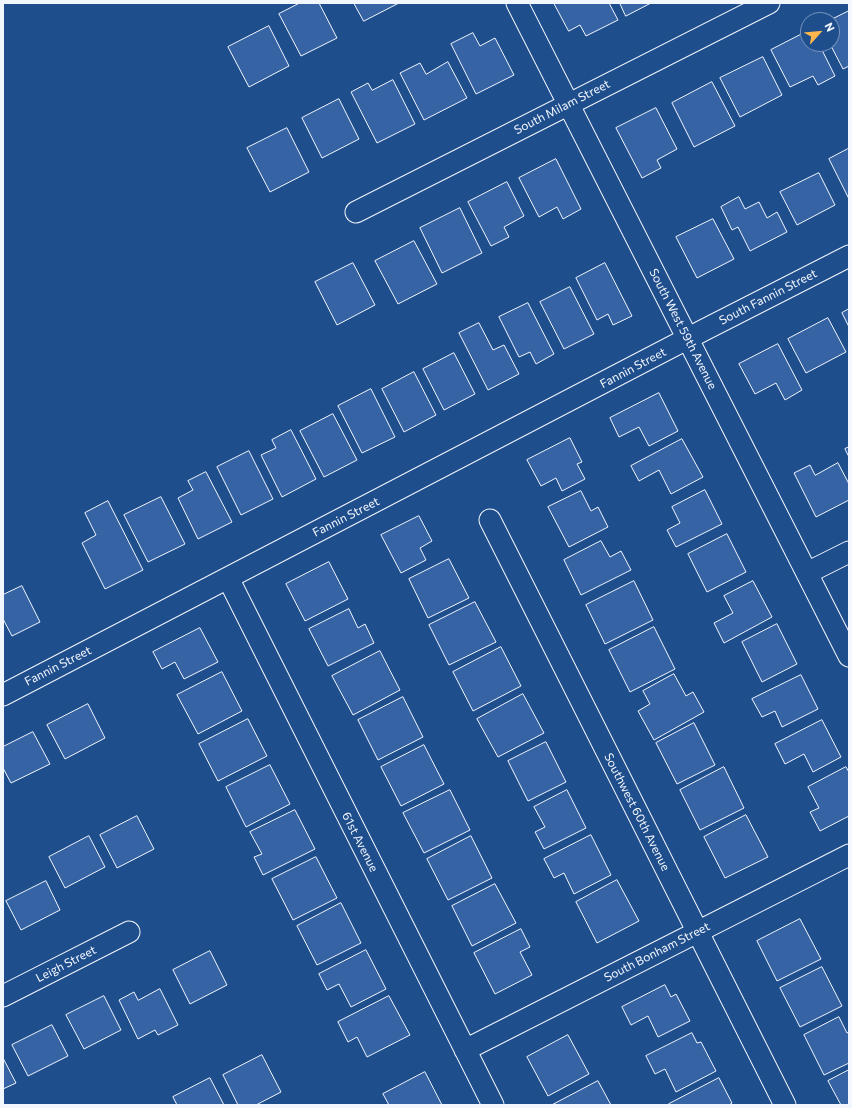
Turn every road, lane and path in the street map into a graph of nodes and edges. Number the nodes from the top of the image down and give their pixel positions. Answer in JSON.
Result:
{"nodes":[{"id":1,"x":517,"y":3,"type":"edge"},
{"id":2,"x":769,"y":3,"type":"edge"},
{"id":3,"x":569,"y":104,"type":"junction"},
{"id":4,"x":356,"y":212,"type":"dead end"},
{"id":5,"x":849,"y":256,"type":"edge"},
{"id":6,"x":688,"y":339,"type":"junction"},
{"id":7,"x":490,"y":520,"type":"dead end"},
{"id":8,"x":849,"y":552,"type":"edge"},
{"id":9,"x":807,"y":572,"type":"junction"},
{"id":10,"x":228,"y":578,"type":"junction"},
{"id":11,"x":849,"y":656,"type":"edge"},
{"id":12,"x":3,"y":695,"type":"edge"},
{"id":13,"x":849,"y":855,"type":"edge"},
{"id":14,"x":129,"y":932,"type":"dead end"},
{"id":15,"x":698,"y":932,"type":"junction"},
{"id":16,"x":3,"y":996,"type":"edge"},
{"id":17,"x":465,"y":1050,"type":"junction"},
{"id":18,"x":493,"y":1105,"type":"edge"},
{"id":19,"x":785,"y":1105,"type":"edge"}],
"edges":[{"from":1,"to":3,"type":"street","name":"South West 59th Avenue"},
{"from":2,"to":3,"type":"street","name":"South Milam Street"},
{"from":3,"to":4,"type":"street","name":"South Milam Street"},
{"from":3,"to":6,"type":"street","name":"South West 59th Avenue"},
{"from":5,"to":6,"type":"street","name":"South Fannin Street"},
{"from":6,"to":9,"type":"street","name":"South West 59th Avenue"},
{"from":6,"to":10,"type":"street","name":"Fannin Street"},
{"from":7,"to":15,"type":"street","name":"Southwest 60th Avenue"},
{"from":8,"to":9,"type":"street"},
{"from":9,"to":11,"type":"street","name":"South West 59th Avenue"},
{"from":10,"to":12,"type":"street","name":"Fannin Street"},
{"from":10,"to":17,"type":"street","name":"61st Avenue"},
{"from":13,"to":15,"type":"street","name":"South Bonham Street"},
{"from":14,"to":16,"type":"street","name":"Leigh Street"},
{"from":15,"to":17,"type":"street","name":"South Bonham Street"},
{"from":15,"to":19,"type":"street","name":"Southwest 60th Avenue"},
{"from":17,"to":18,"type":"street","name":"61st Avenue"}]}
